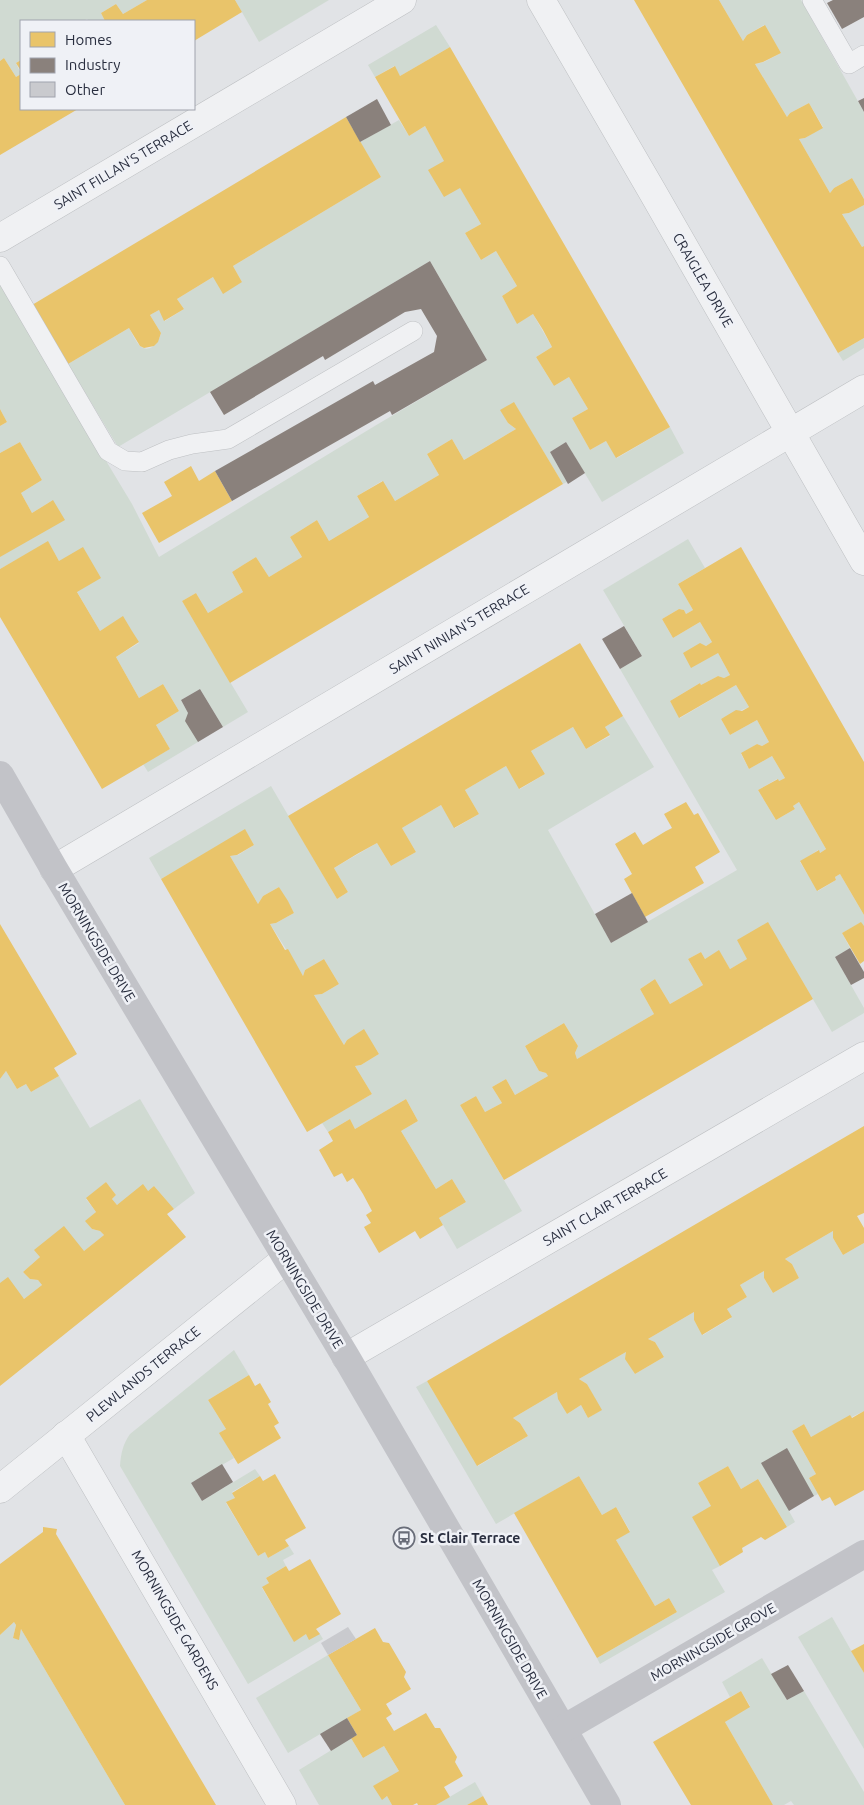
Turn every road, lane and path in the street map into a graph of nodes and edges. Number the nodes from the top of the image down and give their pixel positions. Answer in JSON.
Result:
{"nodes":[{"id":1,"x":402,"y":0,"type":"edge"},
{"id":2,"x":541,"y":0,"type":"edge"},
{"id":3,"x":812,"y":0,"type":"edge"},
{"id":4,"x":864,"y":55,"type":"edge"},
{"id":5,"x":0,"y":238,"type":"edge"},
{"id":6,"x":0,"y":266,"type":"edge"},
{"id":7,"x":412,"y":331,"type":"dead end"},
{"id":8,"x":864,"y":389,"type":"edge"},
{"id":9,"x":790,"y":432,"type":"junction"},
{"id":10,"x":864,"y":562,"type":"edge"},
{"id":11,"x":0,"y":776,"type":"edge"},
{"id":12,"x":54,"y":869,"type":"junction"},
{"id":13,"x":864,"y":1056,"type":"edge"},
{"id":14,"x":286,"y":1259,"type":"junction"},
{"id":15,"x":346,"y":1358,"type":"junction"},
{"id":16,"x":66,"y":1435,"type":"junction"},
{"id":17,"x":0,"y":1489,"type":"edge"},
{"id":18,"x":864,"y":1554,"type":"edge"},
{"id":19,"x":563,"y":1729,"type":"junction"},
{"id":20,"x":282,"y":1805,"type":"edge"},
{"id":21,"x":607,"y":1805,"type":"edge"}],
"edges":[{"from":1,"to":5,"type":"street","name":"SAINT FILLAN'S TERRACE"},
{"from":2,"to":9,"type":"street","name":"CRAIGLEA DRIVE"},
{"from":3,"to":4,"type":"lane"},
{"from":6,"to":7,"type":"lane"},
{"from":8,"to":9,"type":"street","name":"SAINT NINIAN'S TERRACE"},
{"from":9,"to":10,"type":"street","name":"CRAIGLEA DRIVE"},
{"from":9,"to":12,"type":"street","name":"SAINT NINIAN'S TERRACE"},
{"from":11,"to":12,"type":"street","name":"MORNINGSIDE DRIVE"},
{"from":12,"to":14,"type":"street","name":"MORNINGSIDE DRIVE"},
{"from":13,"to":15,"type":"street","name":"SAINT CLAIR TERRACE"},
{"from":14,"to":15,"type":"street","name":"MORNINGSIDE DRIVE"},
{"from":14,"to":16,"type":"street","name":"PLEWLANDS TERRACE"},
{"from":15,"to":19,"type":"street","name":"MORNINGSIDE DRIVE"},
{"from":16,"to":17,"type":"street","name":"PLEWLANDS TERRACE"},
{"from":16,"to":20,"type":"street","name":"MORNINGSIDE GARDENS"},
{"from":18,"to":19,"type":"street","name":"MORNINGSIDE GROVE"},
{"from":19,"to":21,"type":"street","name":"MORNINGSIDE DRIVE"}]}
